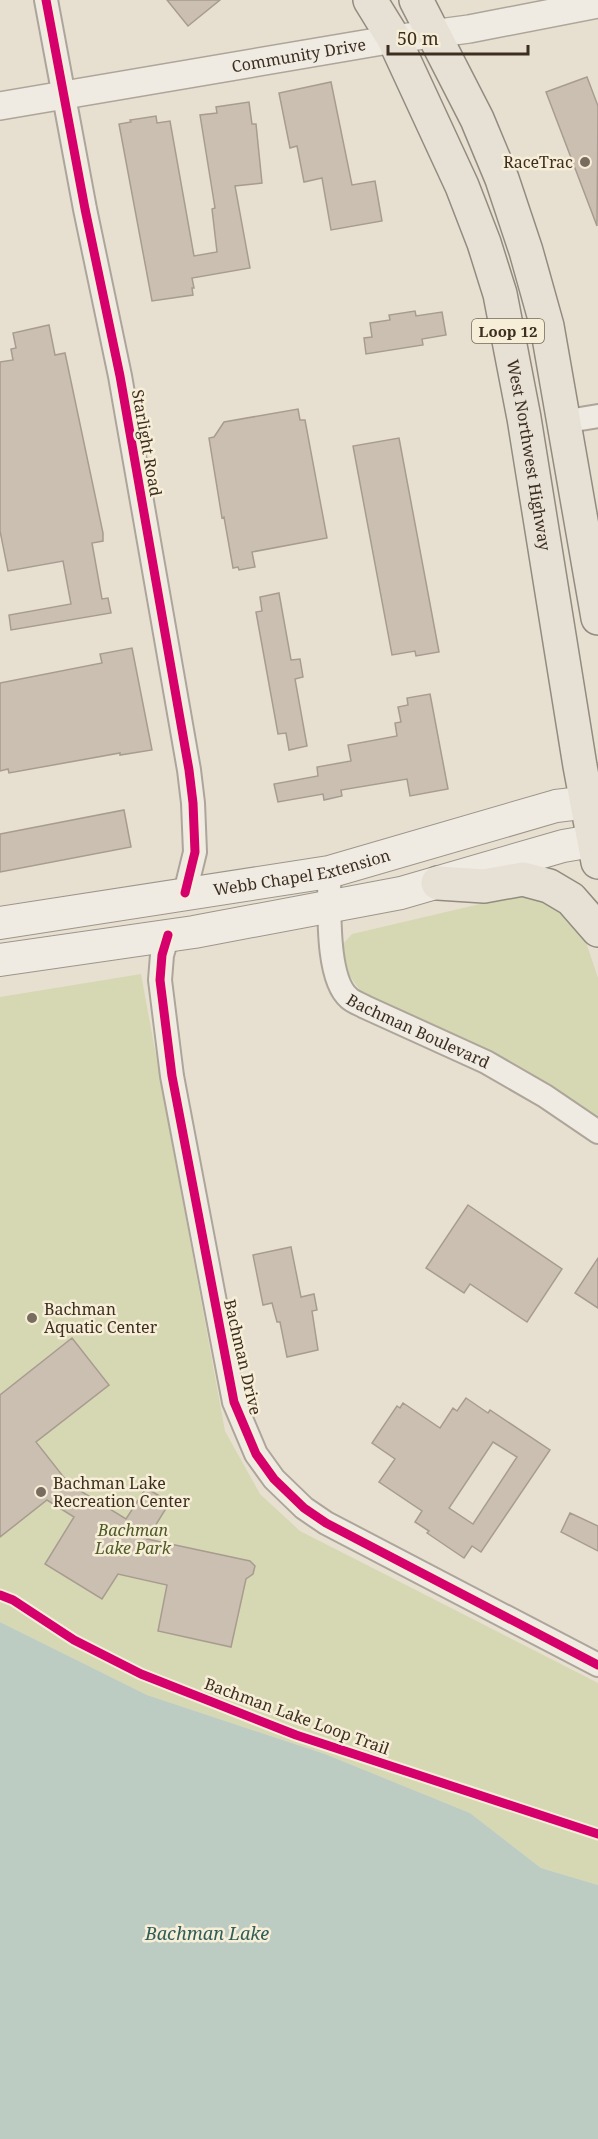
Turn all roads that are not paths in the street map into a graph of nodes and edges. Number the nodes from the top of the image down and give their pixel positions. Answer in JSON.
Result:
{"nodes":[{"id":1,"x":46,"y":0,"type":"edge"},
{"id":2,"x":370,"y":0,"type":"edge"},
{"id":3,"x":416,"y":0,"type":"edge"},
{"id":4,"x":598,"y":4,"type":"edge"},
{"id":5,"x":433,"y":34,"type":"junction"},
{"id":6,"x":394,"y":39,"type":"junction"},
{"id":7,"x":64,"y":95,"type":"junction"},
{"id":8,"x":0,"y":106,"type":"edge"},
{"id":9,"x":598,"y":416,"type":"edge"},
{"id":10,"x":524,"y":418,"type":"junction"},
{"id":11,"x":562,"y":422,"type":"junction"},
{"id":12,"x":582,"y":533,"type":"junction"},
{"id":13,"x":598,"y":618,"type":"edge"},
{"id":14,"x":592,"y":801,"type":"edge"},
{"id":15,"x":597,"y":848,"type":"edge"},
{"id":16,"x":329,"y":872,"type":"junction"},
{"id":17,"x":438,"y":883,"type":"junction"},
{"id":18,"x":185,"y":893,"type":"junction"},
{"id":19,"x":330,"y":906,"type":"junction"},
{"id":20,"x":0,"y":923,"type":"edge"},
{"id":21,"x":598,"y":930,"type":"edge"},
{"id":22,"x":168,"y":935,"type":"junction"},
{"id":23,"x":0,"y":960,"type":"edge"},
{"id":24,"x":598,"y":1132,"type":"edge"},
{"id":25,"x":598,"y":1665,"type":"edge"}],
"edges":[{"from":1,"to":7,"type":"street","name":"Starlight Road"},
{"from":2,"to":6,"type":"main road","name":"West Northwest Highway","number":"Loop 12"},
{"from":3,"to":5,"type":"main road","number":"Loop 12"},
{"from":4,"to":5,"type":"street","name":"Community Drive"},
{"from":5,"to":6,"type":"street","name":"Community Drive"},
{"from":5,"to":11,"type":"main road","number":"Loop 12"},
{"from":6,"to":7,"type":"street","name":"Community Drive"},
{"from":6,"to":10,"type":"main road","name":"West Northwest Highway","number":"Loop 12"},
{"from":7,"to":8,"type":"street","name":"Community Drive"},
{"from":7,"to":18,"type":"street","name":"Starlight Road"},
{"from":9,"to":11,"type":"street"},
{"from":10,"to":12,"type":"main road"},
{"from":10,"to":14,"type":"main road","name":"West Northwest Highway","number":"Loop 12"},
{"from":11,"to":12,"type":"main road","number":"Loop 12"},
{"from":12,"to":13,"type":"main road","number":"Loop 12"},
{"from":14,"to":15,"type":"main road","name":"West Northwest Highway","number":"Loop 12"},
{"from":14,"to":16,"type":"main road","name":"Webb Chapel Extension"},
{"from":15,"to":17,"type":"main road"},
{"from":16,"to":18,"type":"main road","name":"Webb Chapel Extension"},
{"from":16,"to":19,"type":"street","name":"Bachman Boulevard"},
{"from":17,"to":19,"type":"main road"},
{"from":17,"to":21,"type":"main road"},
{"from":18,"to":20,"type":"main road","name":"Webb Chapel Extension"},
{"from":18,"to":22,"type":"main road"},
{"from":19,"to":22,"type":"main road"},
{"from":19,"to":24,"type":"street","name":"Bachman Boulevard"},
{"from":22,"to":23,"type":"main road"},
{"from":22,"to":25,"type":"street","name":"Bachman Drive"}]}
